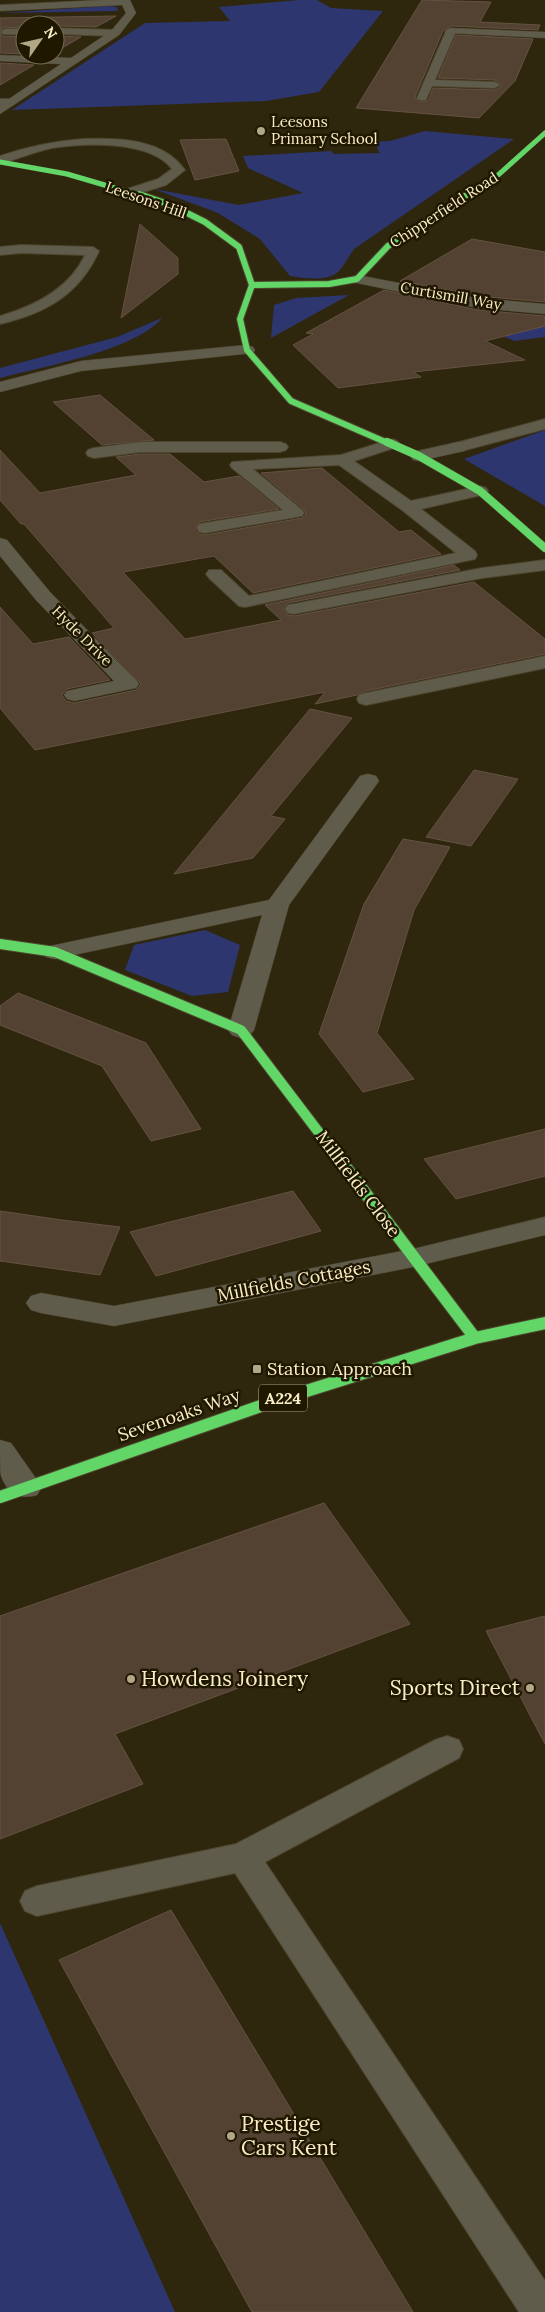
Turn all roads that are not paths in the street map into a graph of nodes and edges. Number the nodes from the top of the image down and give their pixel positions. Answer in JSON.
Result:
{"nodes":[{"id":1,"x":125,"y":1,"type":"edge"},
{"id":2,"x":0,"y":8,"type":"edge"},
{"id":3,"x":65,"y":31,"type":"edge"},
{"id":4,"x":451,"y":31,"type":"joint"},
{"id":5,"x":6,"y":32,"type":"dead end"},
{"id":6,"x":15,"y":32,"type":"edge"},
{"id":7,"x":115,"y":33,"type":"junction"},
{"id":8,"x":545,"y":35,"type":"edge"},
{"id":9,"x":0,"y":58,"type":"edge"},
{"id":10,"x":72,"y":61,"type":"junction"},
{"id":11,"x":429,"y":82,"type":"junction"},
{"id":12,"x":495,"y":85,"type":"dead end"},
{"id":13,"x":422,"y":98,"type":"dead end"},
{"id":14,"x":6,"y":102,"type":"edge"},
{"id":15,"x":0,"y":110,"type":"edge"},
{"id":16,"x":545,"y":133,"type":"edge"},
{"id":17,"x":0,"y":161,"type":"edge"},
{"id":18,"x":131,"y":192,"type":"junction"},
{"id":19,"x":0,"y":251,"type":"edge"},
{"id":20,"x":357,"y":279,"type":"junction"},
{"id":21,"x":252,"y":285,"type":"junction"},
{"id":22,"x":545,"y":309,"type":"edge"},
{"id":23,"x":0,"y":320,"type":"edge"},
{"id":24,"x":247,"y":350,"type":"junction"},
{"id":25,"x":0,"y":387,"type":"edge"},
{"id":26,"x":545,"y":424,"type":"edge"},
{"id":27,"x":372,"y":436,"type":"junction"},
{"id":28,"x":392,"y":444,"type":"junction"},
{"id":29,"x":458,"y":447,"type":"joint"},
{"id":30,"x":342,"y":449,"type":"junction"},
{"id":31,"x":94,"y":453,"type":"dead end"},
{"id":32,"x":419,"y":456,"type":"junction"},
{"id":33,"x":480,"y":492,"type":"junction"},
{"id":34,"x":408,"y":507,"type":"junction"},
{"id":35,"x":205,"y":528,"type":"dead end"},
{"id":36,"x":0,"y":544,"type":"edge"},
{"id":37,"x":545,"y":548,"type":"edge"},
{"id":38,"x":545,"y":564,"type":"edge"},
{"id":39,"x":215,"y":574,"type":"dead end"},
{"id":40,"x":294,"y":609,"type":"dead end"},
{"id":41,"x":545,"y":662,"type":"edge"},
{"id":42,"x":74,"y":695,"type":"dead end"},
{"id":43,"x":366,"y":699,"type":"dead end"},
{"id":44,"x":368,"y":781,"type":"dead end"},
{"id":45,"x":277,"y":905,"type":"junction"},
{"id":46,"x":0,"y":944,"type":"edge"},
{"id":47,"x":55,"y":952,"type":"junction"},
{"id":48,"x":241,"y":1030,"type":"junction"},
{"id":49,"x":545,"y":1226,"type":"edge"},
{"id":50,"x":413,"y":1258,"type":"junction"},
{"id":51,"x":41,"y":1303,"type":"dead end"},
{"id":52,"x":545,"y":1323,"type":"edge"},
{"id":53,"x":475,"y":1338,"type":"junction"},
{"id":54,"x":0,"y":1451,"type":"edge"},
{"id":55,"x":13,"y":1492,"type":"edge"},
{"id":56,"x":447,"y":1749,"type":"dead end"},
{"id":57,"x":243,"y":1857,"type":"junction"},
{"id":58,"x":37,"y":1901,"type":"dead end"},
{"id":59,"x":542,"y":2312,"type":"edge"}],
"edges":[{"from":1,"to":2,"type":"street"},
{"from":1,"to":7,"type":"street"},
{"from":3,"to":7,"type":"lane"},
{"from":4,"to":8,"type":"street"},
{"from":4,"to":11,"type":"lane"},
{"from":5,"to":6,"type":"lane"},
{"from":7,"to":10,"type":"street"},
{"from":9,"to":10,"type":"street"},
{"from":10,"to":14,"type":"street"},
{"from":11,"to":12,"type":"lane"},
{"from":11,"to":13,"type":"lane"},
{"from":14,"to":15,"type":"street"},
{"from":16,"to":20,"type":"street","name":"Chipperfield Road"},
{"from":17,"to":18,"type":"street","name":"Leesons Hill"},
{"from":17,"to":18,"type":"lane"},
{"from":18,"to":21,"type":"street","name":"Leesons Hill"},
{"from":19,"to":23,"type":"lane"},
{"from":20,"to":21,"type":"street"},
{"from":20,"to":22,"type":"street","name":"Curtismill Way"},
{"from":21,"to":24,"type":"street"},
{"from":24,"to":25,"type":"street"},
{"from":24,"to":27,"type":"street"},
{"from":26,"to":29,"type":"lane"},
{"from":27,"to":28,"type":"street"},
{"from":27,"to":30,"type":"lane"},
{"from":28,"to":30,"type":"lane"},
{"from":28,"to":32,"type":"street"},
{"from":29,"to":32,"type":"street"},
{"from":30,"to":31,"type":"lane"},
{"from":30,"to":34,"type":"lane"},
{"from":30,"to":35,"type":"lane"},
{"from":32,"to":33,"type":"street"},
{"from":33,"to":34,"type":"lane"},
{"from":33,"to":37,"type":"street"},
{"from":34,"to":39,"type":"lane"},
{"from":36,"to":42,"type":"street","name":"Hyde Drive"},
{"from":38,"to":40,"type":"lane"},
{"from":41,"to":43,"type":"lane"},
{"from":44,"to":45,"type":"street"},
{"from":45,"to":47,"type":"street"},
{"from":45,"to":48,"type":"street"},
{"from":46,"to":47,"type":"street"},
{"from":47,"to":48,"type":"street"},
{"from":48,"to":50,"type":"street","name":"Millfields Close"},
{"from":49,"to":50,"type":"street","name":"Millfields Cottages"},
{"from":50,"to":51,"type":"street","name":"Millfields Cottages"},
{"from":50,"to":53,"type":"street","name":"Millfields Close"},
{"from":52,"to":53,"type":"street","name":"Sevenoaks Way","number":"A224"},
{"from":53,"to":55,"type":"street","name":"Sevenoaks Way","number":"A224"},
{"from":54,"to":55,"type":"street"},
{"from":56,"to":57,"type":"lane"},
{"from":57,"to":58,"type":"lane"},
{"from":57,"to":59,"type":"lane"}]}
